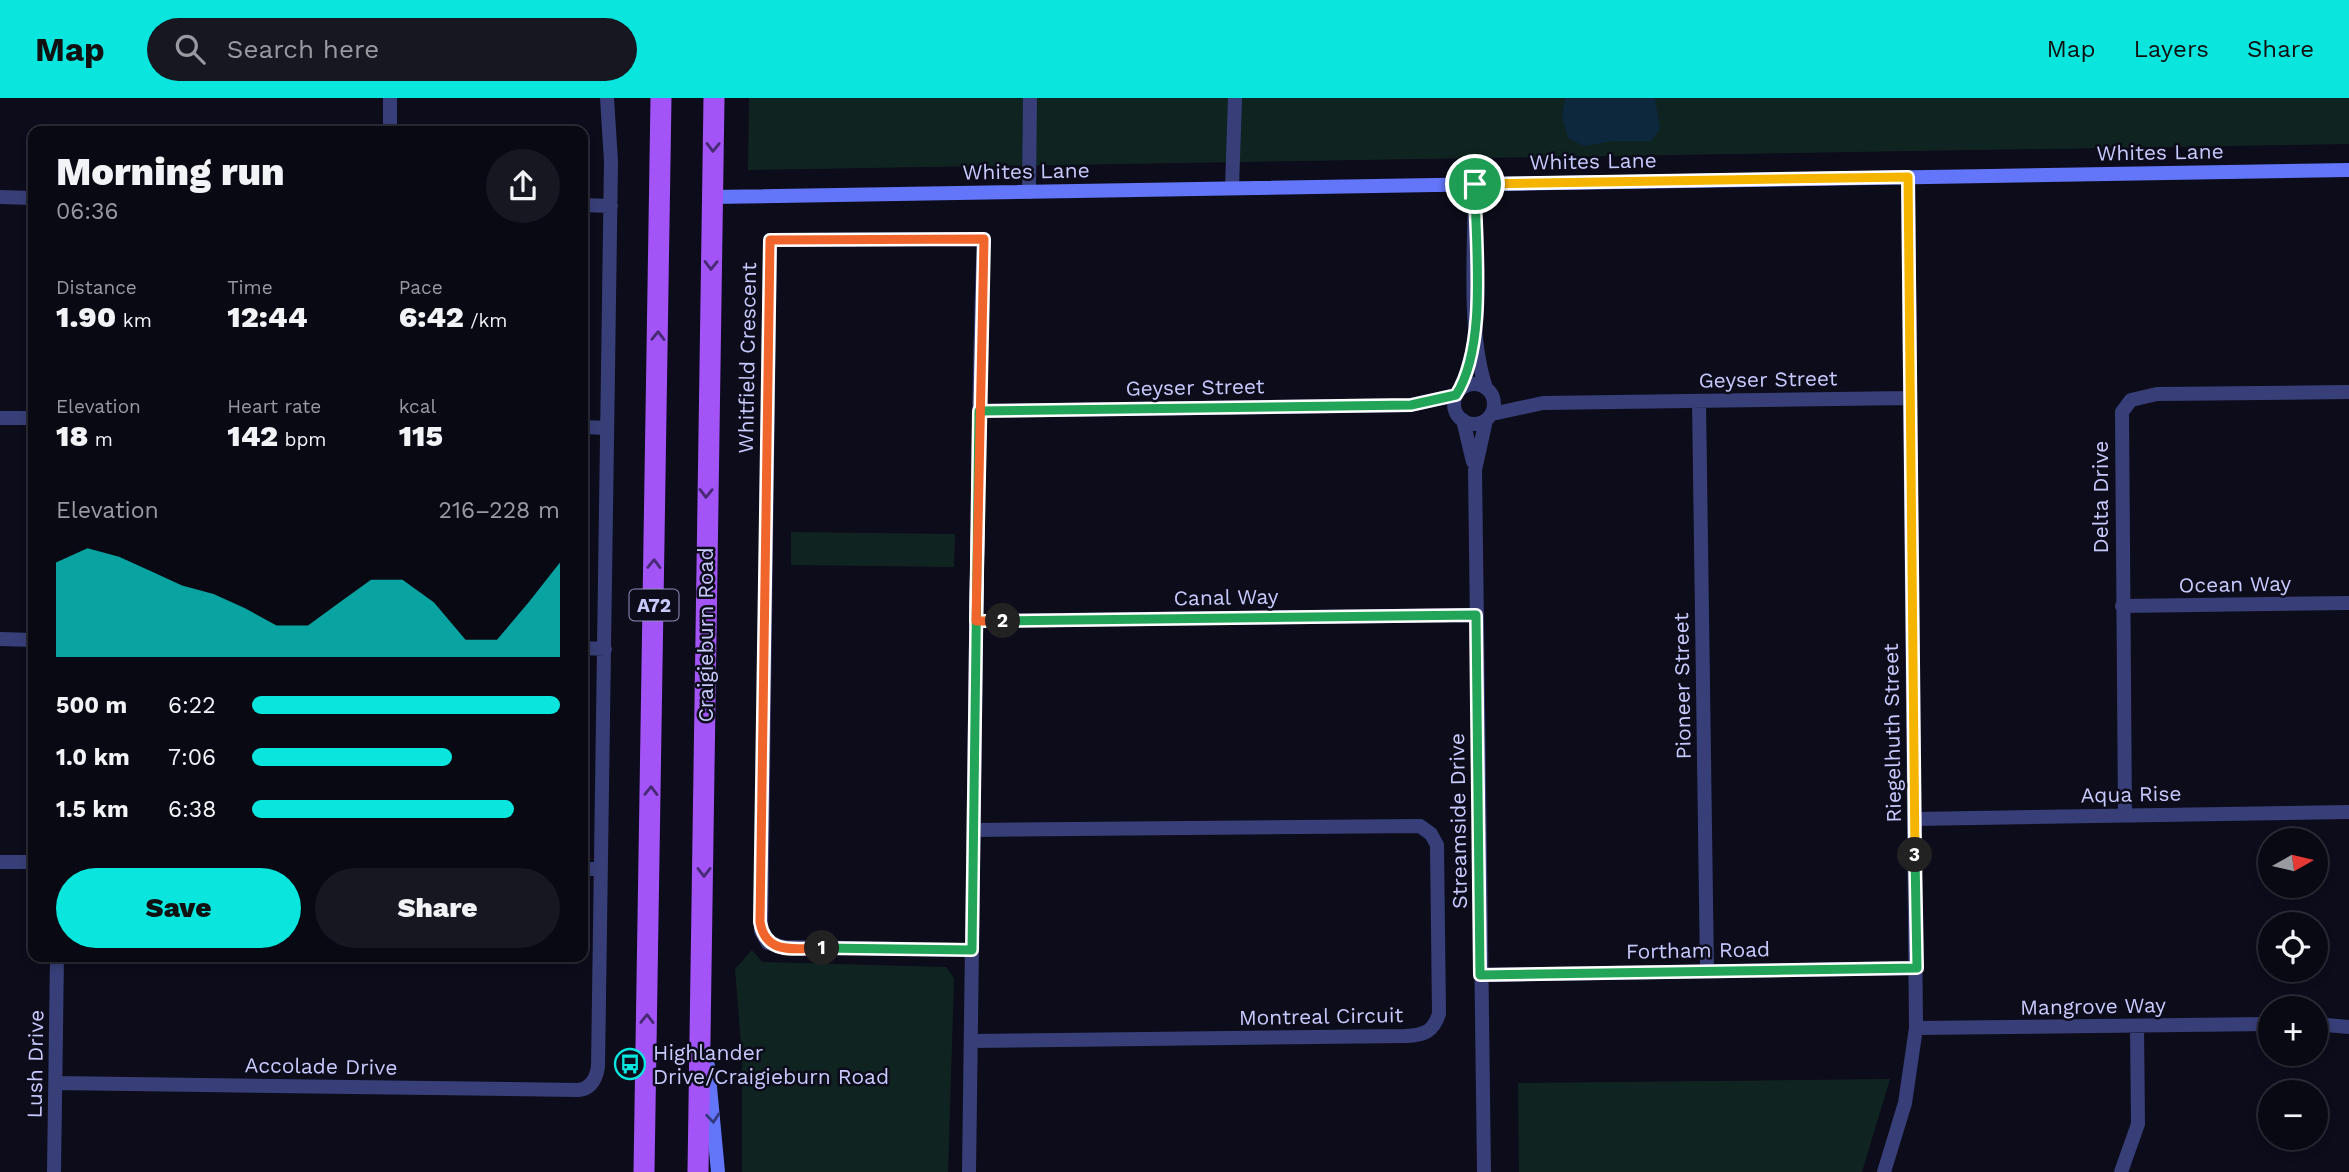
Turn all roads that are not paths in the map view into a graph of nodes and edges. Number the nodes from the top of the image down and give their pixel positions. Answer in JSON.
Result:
{"nodes":[{"id":1,"x":390,"y":98,"type":"edge"},
{"id":2,"x":607,"y":98,"type":"edge"},
{"id":3,"x":661,"y":98,"type":"edge"},
{"id":4,"x":714,"y":98,"type":"edge"},
{"id":5,"x":1030,"y":98,"type":"edge"},
{"id":6,"x":1235,"y":98,"type":"edge"},
{"id":7,"x":390,"y":126,"type":"edge"},
{"id":8,"x":2349,"y":170,"type":"edge"},
{"id":9,"x":1908,"y":177,"type":"junction"},
{"id":10,"x":1475,"y":184,"type":"junction"},
{"id":11,"x":1231,"y":188,"type":"junction"},
{"id":12,"x":1029,"y":192,"type":"junction"},
{"id":13,"x":0,"y":197,"type":"edge"},
{"id":14,"x":712,"y":197,"type":"junction"},
{"id":15,"x":28,"y":198,"type":"edge"},
{"id":16,"x":588,"y":205,"type":"edge"},
{"id":17,"x":611,"y":206,"type":"junction"},
{"id":18,"x":1476,"y":334,"type":"junction"},
{"id":19,"x":1459,"y":391,"type":"junction"},
{"id":20,"x":1489,"y":391,"type":"junction"},
{"id":21,"x":2349,"y":392,"type":"edge"},
{"id":22,"x":1909,"y":398,"type":"junction"},
{"id":23,"x":1699,"y":401,"type":"junction"},
{"id":24,"x":1543,"y":403,"type":"junction"},
{"id":25,"x":1411,"y":405,"type":"junction"},
{"id":26,"x":979,"y":411,"type":"junction"},
{"id":27,"x":1460,"y":417,"type":"junction"},
{"id":28,"x":1489,"y":417,"type":"junction"},
{"id":29,"x":0,"y":418,"type":"edge"},
{"id":30,"x":28,"y":418,"type":"edge"},
{"id":31,"x":588,"y":427,"type":"edge"},
{"id":32,"x":607,"y":428,"type":"junction"},
{"id":33,"x":1475,"y":470,"type":"junction"},
{"id":34,"x":2349,"y":603,"type":"edge"},
{"id":35,"x":2122,"y":606,"type":"junction"},
{"id":36,"x":1476,"y":615,"type":"junction"},
{"id":37,"x":976,"y":621,"type":"junction"},
{"id":38,"x":0,"y":639,"type":"edge"},
{"id":39,"x":28,"y":640,"type":"edge"},
{"id":40,"x":588,"y":648,"type":"edge"},
{"id":41,"x":605,"y":649,"type":"junction"},
{"id":42,"x":2349,"y":812,"type":"edge"},
{"id":43,"x":2125,"y":815,"type":"junction"},
{"id":44,"x":1914,"y":819,"type":"junction"},
{"id":45,"x":974,"y":830,"type":"junction"},
{"id":46,"x":0,"y":862,"type":"edge"},
{"id":47,"x":28,"y":862,"type":"edge"},
{"id":48,"x":588,"y":869,"type":"edge"},
{"id":49,"x":601,"y":869,"type":"junction"},
{"id":50,"x":972,"y":950,"type":"junction"},
{"id":51,"x":57,"y":962,"type":"edge"},
{"id":52,"x":1917,"y":968,"type":"junction"},
{"id":53,"x":1707,"y":971,"type":"junction"},
{"id":54,"x":1480,"y":975,"type":"junction"},
{"id":55,"x":702,"y":1002,"type":"junction"},
{"id":56,"x":2258,"y":1024,"type":"edge"},
{"id":57,"x":2328,"y":1025,"type":"edge"},
{"id":58,"x":2137,"y":1026,"type":"junction"},
{"id":59,"x":2349,"y":1027,"type":"edge"},
{"id":60,"x":1916,"y":1028,"type":"junction"},
{"id":61,"x":971,"y":1041,"type":"junction"},
{"id":62,"x":56,"y":1083,"type":"junction"},
{"id":63,"x":54,"y":1172,"type":"edge"},
{"id":64,"x":644,"y":1172,"type":"edge"},
{"id":65,"x":698,"y":1172,"type":"edge"},
{"id":66,"x":718,"y":1172,"type":"edge"},
{"id":67,"x":969,"y":1172,"type":"edge"},
{"id":68,"x":1484,"y":1172,"type":"edge"},
{"id":69,"x":1884,"y":1172,"type":"edge"},
{"id":70,"x":2122,"y":1172,"type":"edge"}],
"edges":[{"from":1,"to":7,"type":"street"},
{"from":2,"to":17,"type":"street"},
{"from":64,"to":3,"type":"main road","number":"A72","one_way":true},
{"from":4,"to":14,"type":"main road","name":"Craigieburn Road","number":"A72","one_way":true},
{"from":5,"to":12,"type":"street"},
{"from":6,"to":11,"type":"street"},
{"from":8,"to":9,"type":"street","name":"Whites Lane"},
{"from":9,"to":10,"type":"street","name":"Whites Lane"},
{"from":9,"to":22,"type":"street","name":"Riegelhuth Street"},
{"from":10,"to":11,"type":"street","name":"Whites Lane"},
{"from":10,"to":18,"type":"street"},
{"from":11,"to":12,"type":"street","name":"Whites Lane"},
{"from":12,"to":14,"type":"street","name":"Whites Lane"},
{"from":13,"to":15,"type":"street"},
{"from":14,"to":55,"type":"main road","name":"Craigieburn Road","number":"A72","one_way":true},
{"from":16,"to":17,"type":"street"},
{"from":17,"to":32,"type":"street"},
{"from":18,"to":19,"type":"street"},
{"from":18,"to":20,"type":"street"},
{"from":19,"to":20,"type":"street"},
{"from":19,"to":25,"type":"street","name":"Geyser Street"},
{"from":19,"to":27,"type":"street"},
{"from":20,"to":24,"type":"street","name":"Geyser Street"},
{"from":20,"to":28,"type":"street"},
{"from":21,"to":35,"type":"street","name":"Delta Drive"},
{"from":22,"to":23,"type":"street","name":"Geyser Street"},
{"from":22,"to":44,"type":"street","name":"Riegelhuth Street"},
{"from":23,"to":24,"type":"street","name":"Geyser Street"},
{"from":23,"to":53,"type":"street","name":"Pioneer Street"},
{"from":24,"to":28,"type":"street","name":"Geyser Street"},
{"from":25,"to":26,"type":"street","name":"Geyser Street"},
{"from":25,"to":27,"type":"street","name":"Geyser Street"},
{"from":26,"to":37,"type":"street","name":"Whitfield Crescent"},
{"from":26,"to":50,"type":"street","name":"Whitfield Crescent"},
{"from":27,"to":28,"type":"street"},
{"from":27,"to":33,"type":"street","name":"Streamside Drive"},
{"from":28,"to":33,"type":"street","name":"Streamside Drive"},
{"from":29,"to":30,"type":"street"},
{"from":31,"to":32,"type":"street"},
{"from":32,"to":41,"type":"street"},
{"from":33,"to":36,"type":"street","name":"Streamside Drive"},
{"from":34,"to":35,"type":"street","name":"Ocean Way"},
{"from":35,"to":43,"type":"street","name":"Delta Drive"},
{"from":36,"to":37,"type":"street","name":"Canal Way"},
{"from":36,"to":54,"type":"street","name":"Streamside Drive"},
{"from":37,"to":45,"type":"street","name":"Whitfield Crescent"},
{"from":38,"to":39,"type":"street"},
{"from":40,"to":41,"type":"street"},
{"from":41,"to":49,"type":"street"},
{"from":42,"to":43,"type":"street","name":"Aqua Rise"},
{"from":43,"to":44,"type":"street","name":"Aqua Rise"},
{"from":44,"to":52,"type":"street","name":"Riegelhuth Street"},
{"from":45,"to":50,"type":"street","name":"Whitfield Crescent"},
{"from":45,"to":61,"type":"street","name":"Montreal Circuit"},
{"from":46,"to":47,"type":"street"},
{"from":48,"to":49,"type":"street"},
{"from":49,"to":62,"type":"street","name":"Accolade Drive"},
{"from":50,"to":61,"type":"street","name":"Whitfield Crescent"},
{"from":51,"to":62,"type":"street","name":"Lush Drive"},
{"from":52,"to":53,"type":"street","name":"Fortham Road"},
{"from":52,"to":60,"type":"street","name":"Riegelhuth Street"},
{"from":53,"to":54,"type":"street","name":"Fortham Road"},
{"from":54,"to":68,"type":"street","name":"Streamside Drive"},
{"from":55,"to":65,"type":"main road","name":"Craigieburn Road","number":"A72"},
{"from":55,"to":66,"type":"street","one_way":true},
{"from":56,"to":58,"type":"street","name":"Mangrove Way"},
{"from":57,"to":59,"type":"street"},
{"from":58,"to":60,"type":"street","name":"Mangrove Way"},
{"from":58,"to":70,"type":"street"},
{"from":60,"to":69,"type":"street","name":"Riegelhuth Street"},
{"from":61,"to":67,"type":"street","name":"Whitfield Crescent"},
{"from":62,"to":63,"type":"street","name":"Lush Drive"}]}
